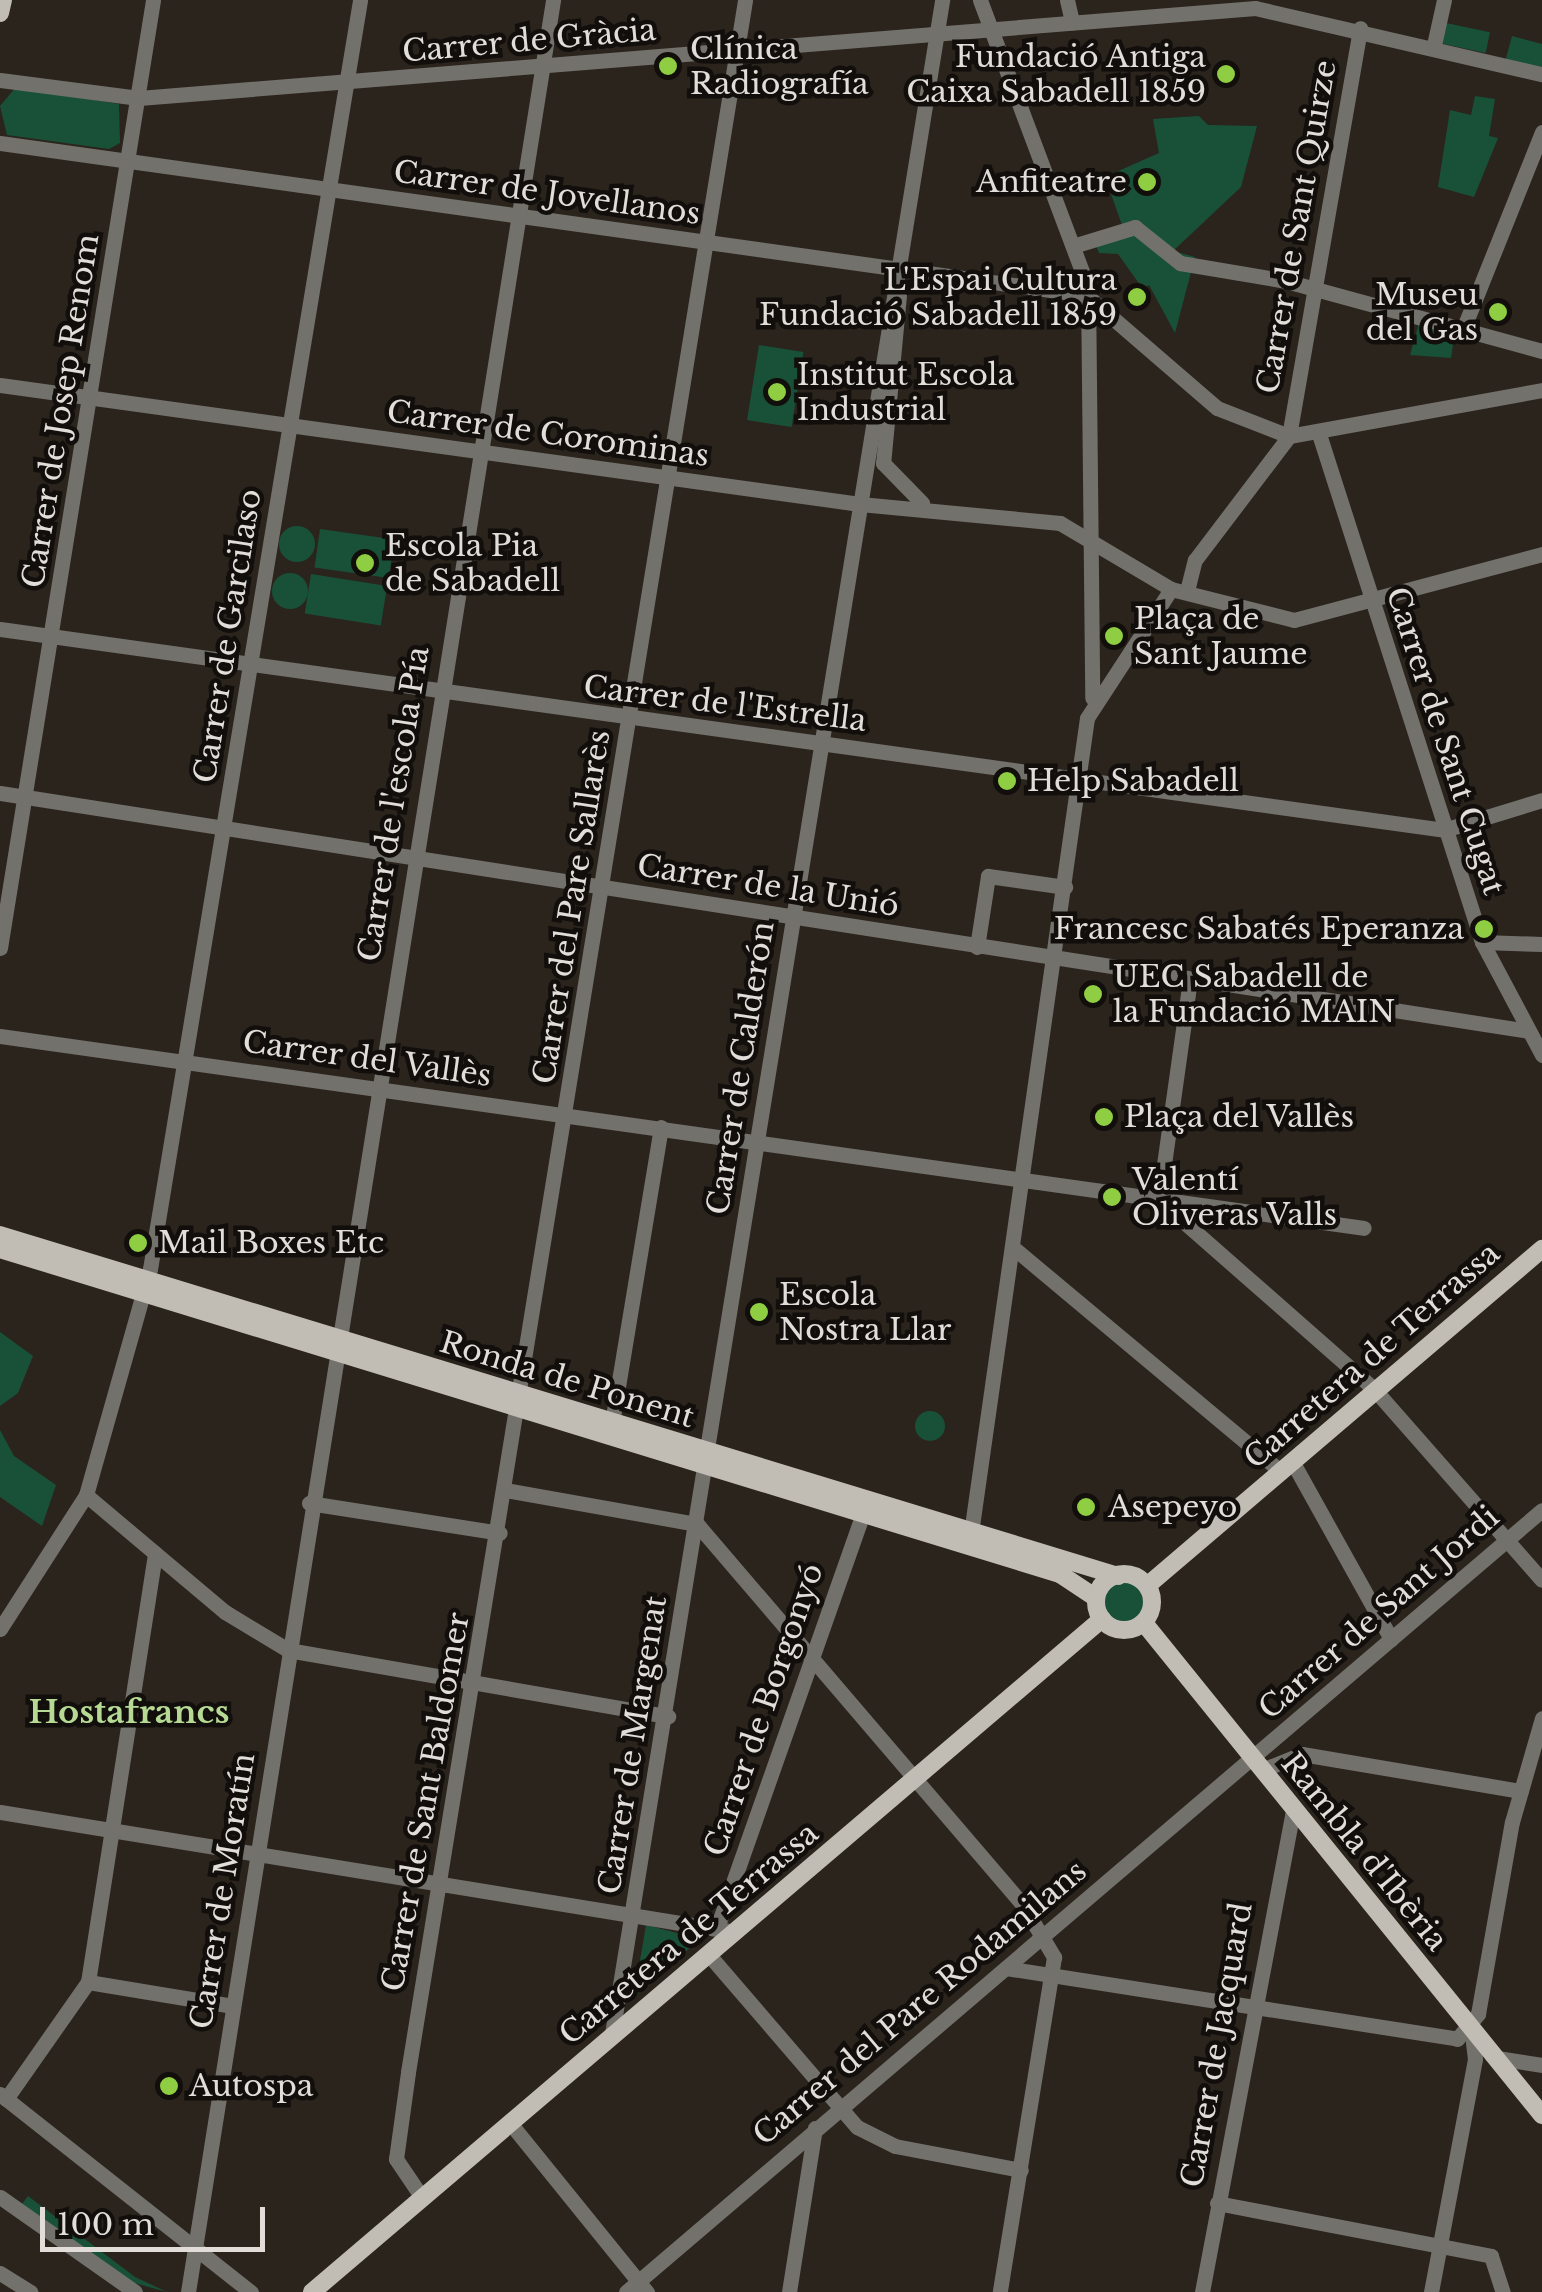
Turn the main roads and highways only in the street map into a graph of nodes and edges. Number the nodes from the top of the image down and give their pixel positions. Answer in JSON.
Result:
{"nodes":[{"id":1,"x":3,"y":0,"type":"edge"},
{"id":2,"x":0,"y":12,"type":"edge"},
{"id":3,"x":0,"y":1235,"type":"edge"},
{"id":4,"x":0,"y":1249,"type":"edge"},
{"id":5,"x":1542,"y":1249,"type":"edge"},
{"id":6,"x":146,"y":1287,"type":"junction"},
{"id":7,"x":522,"y":1402,"type":"junction"},
{"id":8,"x":703,"y":1457,"type":"junction"},
{"id":9,"x":1118,"y":1576,"type":"junction"},
{"id":10,"x":1148,"y":1584,"type":"junction"},
{"id":11,"x":1096,"y":1598,"type":"junction"},
{"id":12,"x":1102,"y":1619,"type":"junction"},
{"id":13,"x":1144,"y":1623,"type":"junction"},
{"id":14,"x":1542,"y":2115,"type":"edge"},
{"id":15,"x":312,"y":2292,"type":"edge"}],
"edges":[{"from":1,"to":2,"type":"main road"},
{"from":3,"to":6,"type":"main road","name":"Ronda de Ponent"},
{"from":4,"to":6,"type":"main road","name":"Ronda de Ponent"},
{"from":5,"to":10,"type":"main road","name":"Carretera de Terrassa"},
{"from":6,"to":7,"type":"main road","name":"Ronda de Ponent"},
{"from":7,"to":8,"type":"main road","name":"Ronda de Ponent"},
{"from":7,"to":8,"type":"main road","name":"Ronda de Ponent"},
{"from":8,"to":9,"type":"main road","name":"Ronda de Ponent"},
{"from":8,"to":11,"type":"main road","name":"Ronda de Ponent"},
{"from":9,"to":10,"type":"main road"},
{"from":9,"to":11,"type":"main road"},
{"from":10,"to":13,"type":"main road"},
{"from":11,"to":12,"type":"main road"},
{"from":12,"to":13,"type":"main road"},
{"from":12,"to":15,"type":"main road","name":"Carretera de Terrassa"},
{"from":13,"to":14,"type":"main road","name":"Rambla d'Ibèria"}]}
